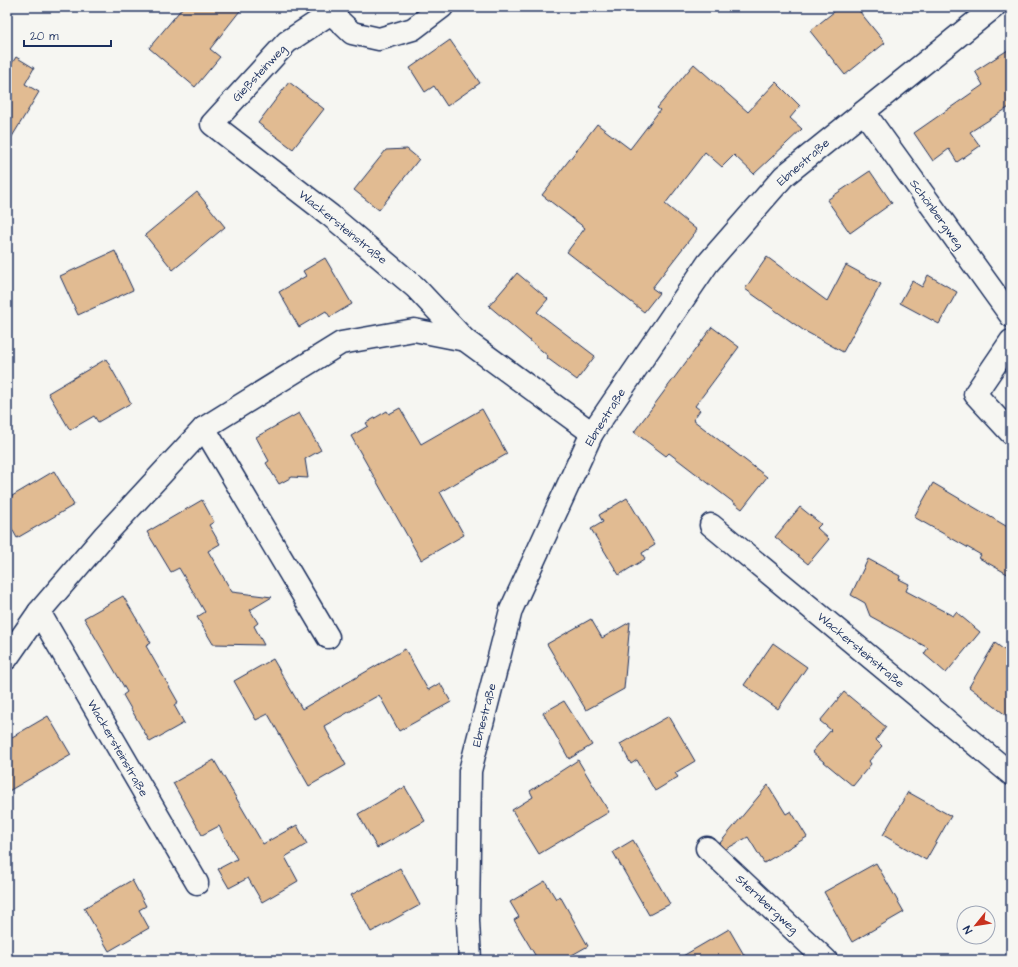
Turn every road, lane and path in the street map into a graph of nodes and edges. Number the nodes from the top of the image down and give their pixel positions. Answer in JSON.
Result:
{"nodes":[{"id":1,"x":442,"y":7,"type":"edge"},
{"id":2,"x":994,"y":7,"type":"edge"},
{"id":3,"x":330,"y":10,"type":"edge"},
{"id":4,"x":864,"y":112,"type":"junction"},
{"id":5,"x":212,"y":124,"type":"joint"},
{"id":6,"x":1011,"y":316,"type":"edge"},
{"id":7,"x":464,"y":340,"type":"junction"},
{"id":8,"x":1011,"y":341,"type":"edge"},
{"id":9,"x":204,"y":428,"type":"junction"},
{"id":10,"x":592,"y":433,"type":"junction"},
{"id":11,"x":1011,"y":433,"type":"edge"},
{"id":12,"x":711,"y":525,"type":"dead end"},
{"id":13,"x":39,"y":612,"type":"junction"},
{"id":14,"x":328,"y":637,"type":"dead end"},
{"id":15,"x":7,"y":658,"type":"edge"},
{"id":16,"x":1011,"y":774,"type":"edge"},
{"id":17,"x":707,"y":848,"type":"dead end"},
{"id":18,"x":197,"y":883,"type":"dead end"},
{"id":19,"x":470,"y":960,"type":"edge"},
{"id":20,"x":826,"y":960,"type":"edge"}],
"edges":[{"from":1,"to":3,"type":"street","name":"Gießsteinweg"},
{"from":2,"to":4,"type":"street","name":"Ebnestraße"},
{"from":3,"to":5,"type":"street","name":"Gießsteinweg"},
{"from":4,"to":6,"type":"street","name":"Schönbergweg"},
{"from":4,"to":10,"type":"street","name":"Ebnestraße"},
{"from":5,"to":7,"type":"street","name":"Wackersteinstraße"},
{"from":7,"to":9,"type":"street","name":"Wackersteinstraße"},
{"from":7,"to":10,"type":"street","name":"Wackersteinstraße"},
{"from":8,"to":11,"type":"street"},
{"from":9,"to":13,"type":"street","name":"Wackersteinstraße"},
{"from":9,"to":14,"type":"street"},
{"from":10,"to":19,"type":"street","name":"Ebnestraße"},
{"from":12,"to":16,"type":"street","name":"Wackersteinstraße"},
{"from":13,"to":15,"type":"street","name":"Wackersteinstraße"},
{"from":13,"to":18,"type":"street","name":"Wackersteinstraße"},
{"from":17,"to":20,"type":"street","name":"Sternbergweg"}]}
